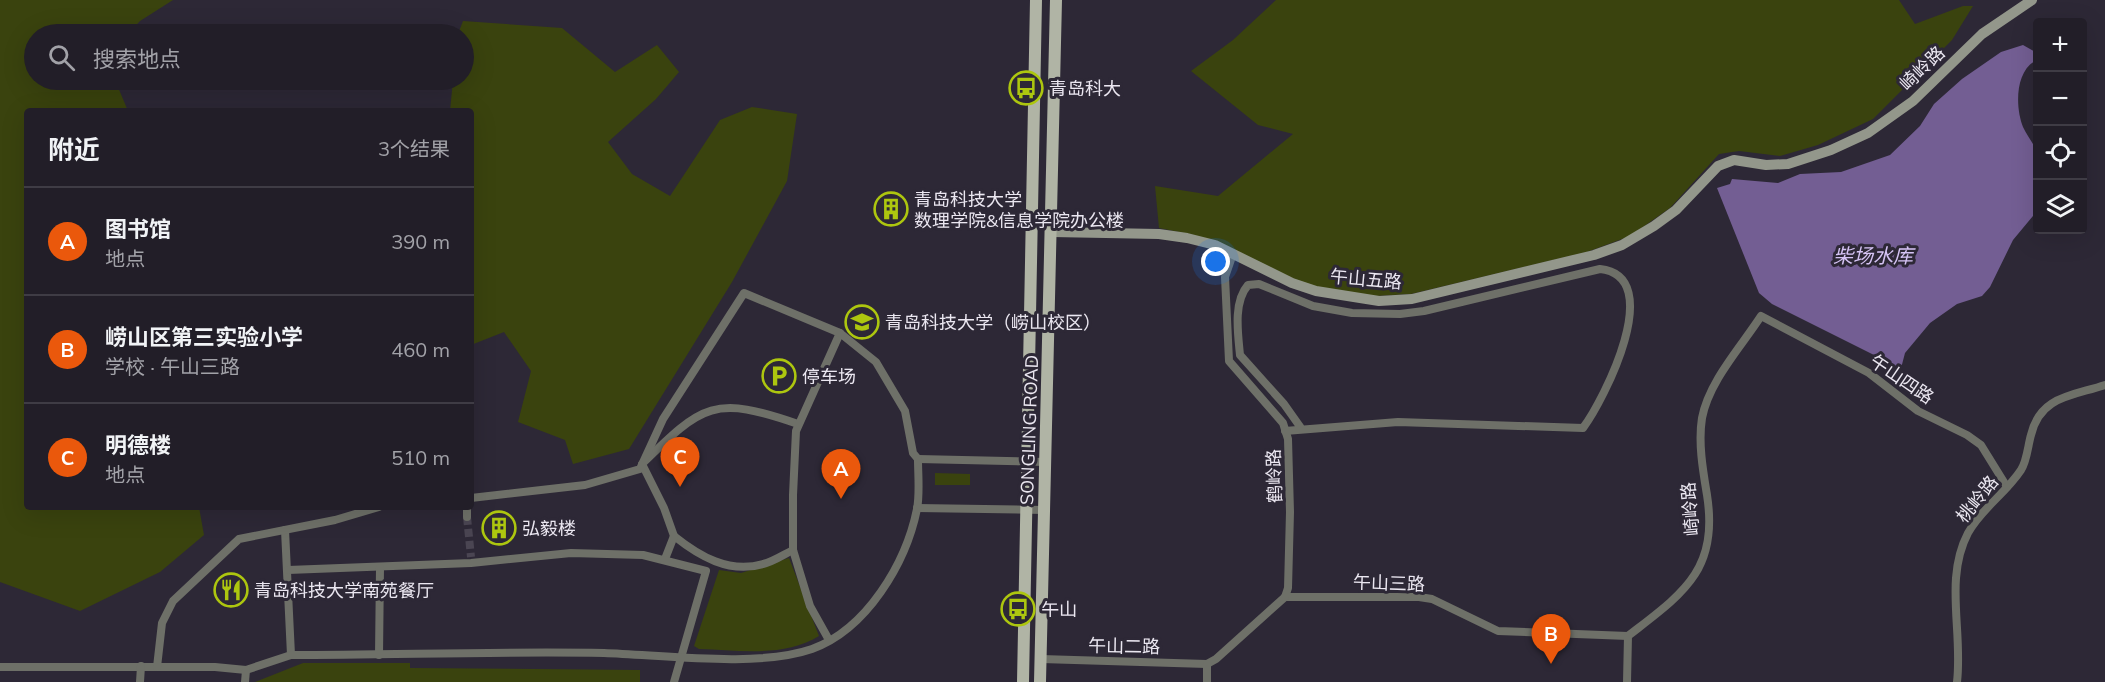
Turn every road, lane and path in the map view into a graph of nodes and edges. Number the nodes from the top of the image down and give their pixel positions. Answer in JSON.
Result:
{"nodes":[{"id":1,"x":1036,"y":0,"type":"edge"},
{"id":2,"x":1056,"y":0,"type":"edge"},
{"id":3,"x":2032,"y":0,"type":"edge"},
{"id":4,"x":1698,"y":186,"type":"joint"},
{"id":5,"x":1052,"y":232,"type":"junction"},
{"id":6,"x":1233,"y":254,"type":"junction"},
{"id":7,"x":1761,"y":316,"type":"joint"},
{"id":8,"x":840,"y":333,"type":"junction"},
{"id":9,"x":2105,"y":385,"type":"edge"},
{"id":10,"x":798,"y":424,"type":"junction"},
{"id":11,"x":1301,"y":429,"type":"junction"},
{"id":12,"x":1285,"y":431,"type":"junction"},
{"id":13,"x":918,"y":459,"type":"junction"},
{"id":14,"x":1028,"y":461,"type":"junction"},
{"id":15,"x":1046,"y":462,"type":"junction"},
{"id":16,"x":642,"y":464,"type":"junction"},
{"id":17,"x":2007,"y":487,"type":"junction"},
{"id":18,"x":474,"y":498,"type":"edge"},
{"id":19,"x":917,"y":508,"type":"junction"},
{"id":20,"x":369,"y":510,"type":"edge"},
{"id":21,"x":466,"y":510,"type":"edge"},
{"id":22,"x":1026,"y":510,"type":"junction"},
{"id":23,"x":1045,"y":510,"type":"junction"},
{"id":24,"x":467,"y":517,"type":"tunnel mouth"},
{"id":25,"x":285,"y":530,"type":"junction"},
{"id":26,"x":674,"y":537,"type":"junction"},
{"id":27,"x":793,"y":550,"type":"junction"},
{"id":28,"x":665,"y":559,"type":"junction"},
{"id":29,"x":380,"y":568,"type":"junction"},
{"id":30,"x":288,"y":570,"type":"junction"},
{"id":31,"x":1285,"y":597,"type":"junction"},
{"id":32,"x":1628,"y":636,"type":"junction"},
{"id":33,"x":829,"y":640,"type":"junction"},
{"id":34,"x":291,"y":655,"type":"junction"},
{"id":35,"x":379,"y":655,"type":"junction"},
{"id":36,"x":680,"y":657,"type":"junction"},
{"id":37,"x":1041,"y":659,"type":"junction"},
{"id":38,"x":1207,"y":664,"type":"junction"},
{"id":39,"x":141,"y":666,"type":"junction"},
{"id":40,"x":0,"y":667,"type":"edge"},
{"id":41,"x":156,"y":667,"type":"junction"},
{"id":42,"x":246,"y":670,"type":"junction"},
{"id":43,"x":140,"y":682,"type":"edge"},
{"id":44,"x":245,"y":682,"type":"edge"},
{"id":45,"x":674,"y":682,"type":"edge"},
{"id":46,"x":1023,"y":682,"type":"edge"},
{"id":47,"x":1040,"y":682,"type":"edge"},
{"id":48,"x":1207,"y":682,"type":"edge"},
{"id":49,"x":1627,"y":682,"type":"edge"},
{"id":50,"x":1957,"y":682,"type":"edge"}],
"edges":[{"from":1,"to":14,"type":"main road","name":"SONGLING ROAD"},
{"from":2,"to":5,"type":"main road","name":"SONGLING ROAD"},
{"from":3,"to":4,"type":"street","name":"崎岭路"},
{"from":4,"to":6,"type":"street","name":"午山五路"},
{"from":5,"to":6,"type":"street","name":"午山五路"},
{"from":5,"to":15,"type":"main road","name":"SONGLING ROAD"},
{"from":6,"to":12,"type":"street","name":"鹤岭路"},
{"from":7,"to":17,"type":"street","name":"午山四路"},
{"from":7,"to":32,"type":"street","name":"崎岭路"},
{"from":8,"to":10,"type":"street"},
{"from":8,"to":13,"type":"street"},
{"from":8,"to":16,"type":"street"},
{"from":9,"to":17,"type":"street","name":"桃岭路"},
{"from":10,"to":16,"type":"street"},
{"from":10,"to":27,"type":"street"},
{"from":11,"to":11,"type":"street"},
{"from":11,"to":12,"type":"street"},
{"from":12,"to":31,"type":"street","name":"鹤岭路"},
{"from":13,"to":14,"type":"street"},
{"from":13,"to":19,"type":"street"},
{"from":14,"to":15,"type":"street"},
{"from":14,"to":22,"type":"main road","name":"SONGLING ROAD"},
{"from":15,"to":23,"type":"main road","name":"SONGLING ROAD"},
{"from":16,"to":18,"type":"street"},
{"from":16,"to":26,"type":"street"},
{"from":17,"to":50,"type":"street","name":"桃岭路"},
{"from":19,"to":22,"type":"street"},
{"from":19,"to":33,"type":"street"},
{"from":20,"to":25,"type":"street"},
{"from":21,"to":24,"type":"street"},
{"from":22,"to":23,"type":"street"},
{"from":22,"to":46,"type":"main road","name":"SONGLING ROAD"},
{"from":23,"to":37,"type":"main road","name":"SONGLING ROAD"},
{"from":25,"to":30,"type":"street"},
{"from":25,"to":41,"type":"street"},
{"from":26,"to":27,"type":"street"},
{"from":26,"to":28,"type":"street"},
{"from":27,"to":33,"type":"street"},
{"from":28,"to":29,"type":"street"},
{"from":28,"to":36,"type":"street"},
{"from":29,"to":30,"type":"street"},
{"from":29,"to":35,"type":"street"},
{"from":30,"to":34,"type":"street"},
{"from":31,"to":32,"type":"street","name":"午山三路"},
{"from":31,"to":38,"type":"street"},
{"from":32,"to":49,"type":"street"},
{"from":33,"to":36,"type":"street"},
{"from":34,"to":35,"type":"street"},
{"from":34,"to":42,"type":"street"},
{"from":35,"to":36,"type":"street"},
{"from":36,"to":45,"type":"street"},
{"from":37,"to":38,"type":"street","name":"午山二路"},
{"from":37,"to":47,"type":"main road","name":"SONGLING ROAD"},
{"from":38,"to":48,"type":"street"},
{"from":39,"to":40,"type":"street"},
{"from":39,"to":41,"type":"street"},
{"from":39,"to":43,"type":"street"},
{"from":41,"to":42,"type":"street"},
{"from":42,"to":44,"type":"street"}]}
